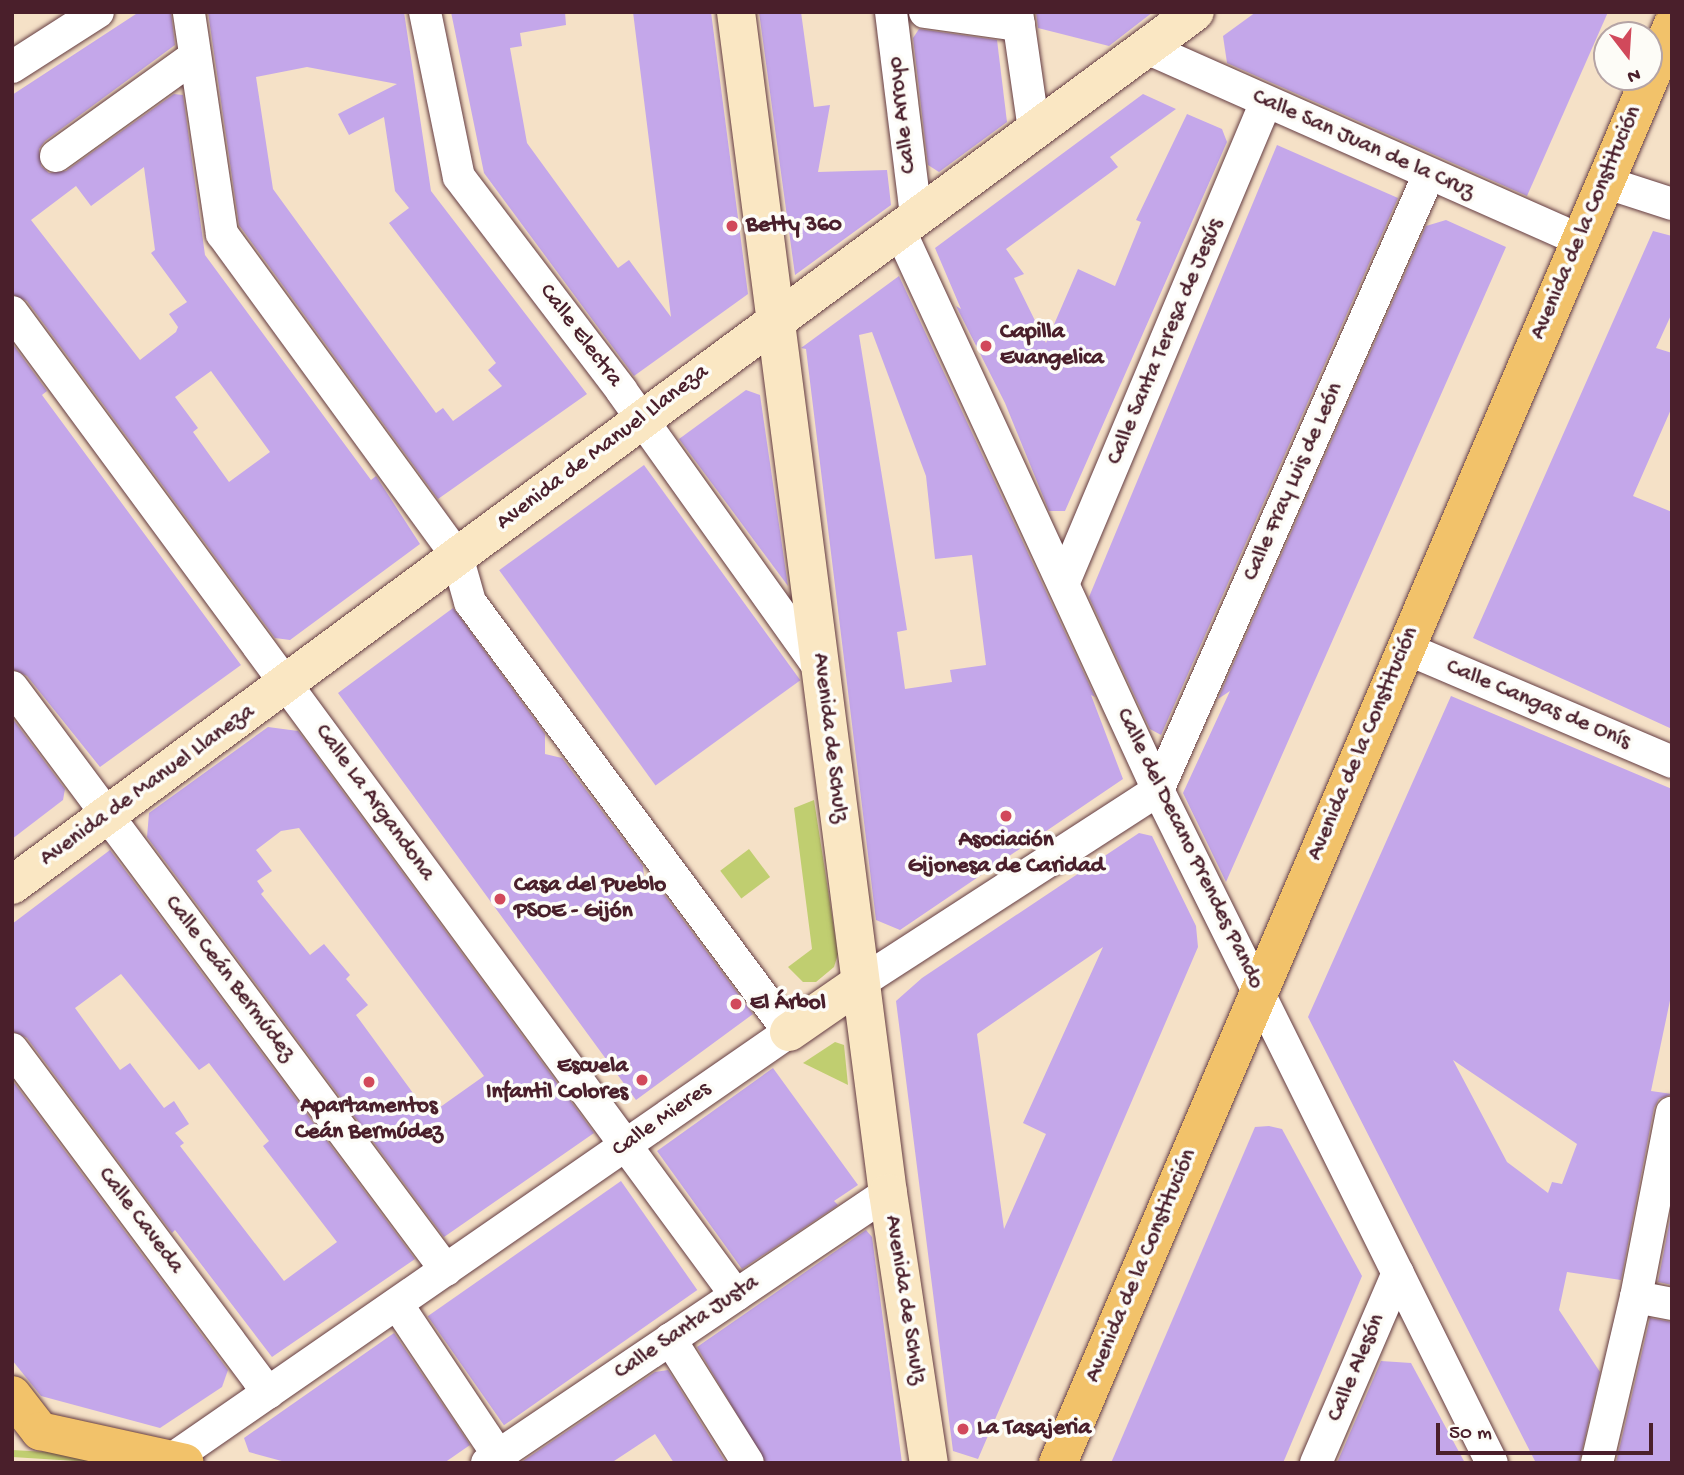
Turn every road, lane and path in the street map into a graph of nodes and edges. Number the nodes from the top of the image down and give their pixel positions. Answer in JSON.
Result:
{"nodes":[{"id":1,"x":98,"y":12,"type":"edge"},
{"id":2,"x":189,"y":12,"type":"edge"},
{"id":3,"x":425,"y":12,"type":"edge"},
{"id":4,"x":736,"y":12,"type":"edge"},
{"id":5,"x":891,"y":12,"type":"edge"},
{"id":6,"x":925,"y":12,"type":"edge"},
{"id":7,"x":1195,"y":12,"type":"edge"},
{"id":8,"x":1018,"y":19,"type":"edge"},
{"id":9,"x":1672,"y":26,"type":"edge"},
{"id":10,"x":1146,"y":48,"type":"junction"},
{"id":11,"x":195,"y":56,"type":"junction"},
{"id":12,"x":12,"y":67,"type":"edge"},
{"id":13,"x":1266,"y":102,"type":"junction"},
{"id":14,"x":1034,"y":130,"type":"junction"},
{"id":15,"x":56,"y":156,"type":"dead end"},
{"id":16,"x":1429,"y":174,"type":"junction"},
{"id":17,"x":1604,"y":182,"type":"junction"},
{"id":18,"x":1672,"y":204,"type":"edge"},
{"id":19,"x":907,"y":223,"type":"junction"},
{"id":20,"x":1580,"y":240,"type":"junction"},
{"id":21,"x":12,"y":312,"type":"edge"},
{"id":22,"x":776,"y":319,"type":"junction"},
{"id":23,"x":642,"y":419,"type":"junction"},
{"id":24,"x":457,"y":555,"type":"junction"},
{"id":25,"x":1064,"y":582,"type":"junction"},
{"id":26,"x":1405,"y":648,"type":"junction"},
{"id":27,"x":820,"y":669,"type":"junction"},
{"id":28,"x":287,"y":685,"type":"junction"},
{"id":29,"x":12,"y":687,"type":"edge"},
{"id":30,"x":1672,"y":762,"type":"edge"},
{"id":31,"x":1158,"y":790,"type":"junction"},
{"id":32,"x":107,"y":816,"type":"junction"},
{"id":33,"x":12,"y":885,"type":"edge"},
{"id":34,"x":860,"y":983,"type":"junction"},
{"id":35,"x":1258,"y":993,"type":"junction"},
{"id":36,"x":789,"y":1032,"type":"junction"},
{"id":37,"x":12,"y":1049,"type":"edge"},
{"id":38,"x":1672,"y":1112,"type":"edge"},
{"id":39,"x":626,"y":1145,"type":"junction"},
{"id":40,"x":888,"y":1193,"type":"junction"},
{"id":41,"x":446,"y":1270,"type":"junction"},
{"id":42,"x":1398,"y":1273,"type":"junction"},
{"id":43,"x":736,"y":1295,"type":"junction"},
{"id":44,"x":1636,"y":1297,"type":"junction"},
{"id":45,"x":397,"y":1304,"type":"junction"},
{"id":46,"x":1672,"y":1304,"type":"edge"},
{"id":47,"x":670,"y":1339,"type":"junction"},
{"id":48,"x":268,"y":1393,"type":"junction"},
{"id":49,"x":12,"y":1395,"type":"edge"},
{"id":50,"x":493,"y":1459,"type":"edge"},
{"id":51,"x":174,"y":1462,"type":"edge"},
{"id":52,"x":748,"y":1463,"type":"edge"},
{"id":53,"x":929,"y":1463,"type":"edge"},
{"id":54,"x":1058,"y":1463,"type":"edge"},
{"id":55,"x":1316,"y":1463,"type":"edge"},
{"id":56,"x":1492,"y":1463,"type":"edge"},
{"id":57,"x":1597,"y":1463,"type":"edge"}],
"edges":[{"from":1,"to":12,"type":"street"},
{"from":2,"to":11,"type":"street"},
{"from":3,"to":23,"type":"street","name":"Calle Electra"},
{"from":4,"to":22,"type":"street","name":"Avenida de Schulz"},
{"from":5,"to":19,"type":"street","name":"Calle Arroyo"},
{"from":6,"to":8,"type":"street"},
{"from":7,"to":10,"type":"street","name":"Avenida de Manuel Llaneza"},
{"from":8,"to":14,"type":"street"},
{"from":9,"to":17,"type":"main road","name":"Avenida de la Constitución"},
{"from":10,"to":13,"type":"street","name":"Calle San Juan de la Cruz"},
{"from":10,"to":14,"type":"street","name":"Avenida de Manuel Llaneza"},
{"from":11,"to":15,"type":"street"},
{"from":11,"to":24,"type":"street"},
{"from":13,"to":16,"type":"street","name":"Calle San Juan de la Cruz"},
{"from":13,"to":25,"type":"street","name":"Calle Santa Teresa de Jesús"},
{"from":14,"to":19,"type":"street","name":"Avenida de Manuel Llaneza"},
{"from":16,"to":20,"type":"street","name":"Calle San Juan de la Cruz"},
{"from":16,"to":31,"type":"street","name":"Calle Fray Luis de León"},
{"from":17,"to":18,"type":"street"},
{"from":17,"to":20,"type":"main road","name":"Avenida de la Constitución"},
{"from":19,"to":22,"type":"street","name":"Avenida de Manuel Llaneza"},
{"from":19,"to":25,"type":"street","name":"Calle del Decano Prendes Pando"},
{"from":20,"to":26,"type":"main road","name":"Avenida de la Constitución"},
{"from":21,"to":28,"type":"street","name":"Calle La Argandona"},
{"from":22,"to":23,"type":"street","name":"Avenida de Manuel Llaneza"},
{"from":22,"to":27,"type":"street","name":"Avenida de Schulz"},
{"from":23,"to":24,"type":"street","name":"Avenida de Manuel Llaneza"},
{"from":23,"to":27,"type":"street","name":"Calle Electra"},
{"from":24,"to":28,"type":"street","name":"Avenida de Manuel Llaneza"},
{"from":24,"to":36,"type":"street"},
{"from":25,"to":31,"type":"street","name":"Calle del Decano Prendes Pando"},
{"from":26,"to":30,"type":"street","name":"Calle Cangas de Onís"},
{"from":26,"to":35,"type":"main road","name":"Avenida de la Constitución"},
{"from":27,"to":34,"type":"street","name":"Avenida de Schulz"},
{"from":28,"to":32,"type":"street","name":"Avenida de Manuel Llaneza"},
{"from":28,"to":39,"type":"street","name":"Calle La Argandona"},
{"from":29,"to":32,"type":"street","name":"Calle Ceán Bermúdez"},
{"from":31,"to":34,"type":"street","name":"Calle Mieres"},
{"from":31,"to":35,"type":"street","name":"Calle del Decano Prendes Pando"},
{"from":32,"to":33,"type":"street","name":"Avenida de Manuel Llaneza"},
{"from":32,"to":41,"type":"street","name":"Calle Ceán Bermúdez"},
{"from":34,"to":36,"type":"street","name":"Calle Mieres"},
{"from":34,"to":40,"type":"street","name":"Avenida de Schulz"},
{"from":35,"to":42,"type":"street","name":"Calle del Decano Prendes Pando"},
{"from":35,"to":54,"type":"main road","name":"Avenida de la Constitución"},
{"from":36,"to":39,"type":"street","name":"Calle Mieres"},
{"from":37,"to":48,"type":"street","name":"Calle Caveda"},
{"from":38,"to":44,"type":"street"},
{"from":39,"to":41,"type":"street","name":"Calle Mieres"},
{"from":39,"to":43,"type":"street","name":"Calle La Argandona"},
{"from":40,"to":43,"type":"street","name":"Calle Santa Justa"},
{"from":40,"to":53,"type":"street","name":"Avenida de Schulz"},
{"from":41,"to":45,"type":"street","name":"Calle Mieres"},
{"from":42,"to":55,"type":"street","name":"Calle Alesón"},
{"from":42,"to":56,"type":"street","name":"Calle del Decano Prendes Pando"},
{"from":43,"to":47,"type":"street","name":"Calle Santa Justa"},
{"from":44,"to":46,"type":"street"},
{"from":44,"to":57,"type":"street"},
{"from":45,"to":48,"type":"street","name":"Calle Mieres"},
{"from":45,"to":50,"type":"street"},
{"from":47,"to":50,"type":"street","name":"Calle Santa Justa"},
{"from":47,"to":52,"type":"street"},
{"from":48,"to":51,"type":"street","name":"Calle Mieres"},
{"from":49,"to":51,"type":"main road"}]}
